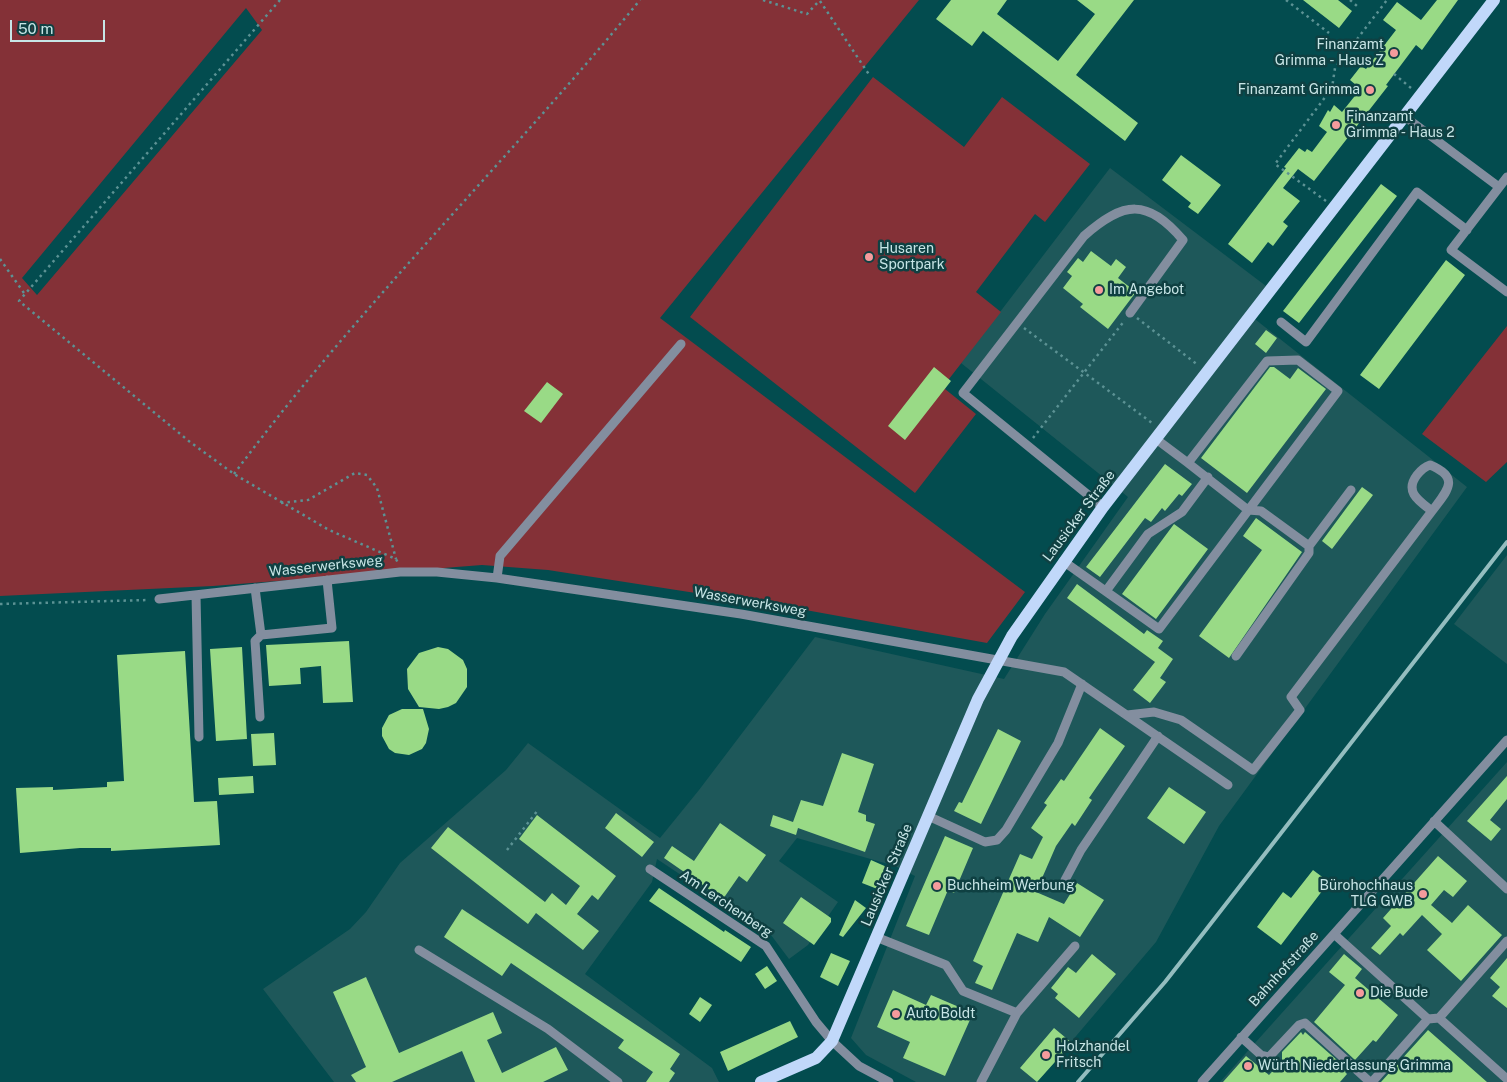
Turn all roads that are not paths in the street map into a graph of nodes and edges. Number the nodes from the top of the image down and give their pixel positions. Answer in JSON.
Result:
{"nodes":[{"id":1,"x":1494,"y":0,"type":"edge"},
{"id":2,"x":1404,"y":116,"type":"junction"},
{"id":3,"x":1507,"y":177,"type":"edge"},
{"id":4,"x":1499,"y":188,"type":"junction"},
{"id":5,"x":1466,"y":230,"type":"junction"},
{"id":6,"x":1507,"y":292,"type":"edge"},
{"id":7,"x":1130,"y":313,"type":"road end"},
{"id":8,"x":1281,"y":322,"type":"dead end"},
{"id":9,"x":681,"y":344,"type":"dead end"},
{"id":10,"x":1159,"y":435,"type":"junction"},
{"id":11,"x":1188,"y":463,"type":"junction"},
{"id":12,"x":1208,"y":477,"type":"junction"},
{"id":13,"x":1350,"y":490,"type":"dead end"},
{"id":14,"x":1103,"y":507,"type":"junction"},
{"id":15,"x":1248,"y":510,"type":"junction"},
{"id":16,"x":1432,"y":512,"type":"junction"},
{"id":17,"x":1308,"y":546,"type":"junction"},
{"id":18,"x":1063,"y":561,"type":"junction"},
{"id":19,"x":497,"y":578,"type":"junction"},
{"id":20,"x":327,"y":580,"type":"junction"},
{"id":21,"x":255,"y":588,"type":"junction"},
{"id":22,"x":1106,"y":591,"type":"junction"},
{"id":23,"x":196,"y":595,"type":"junction"},
{"id":24,"x":159,"y":599,"type":"road end"},
{"id":25,"x":261,"y":635,"type":"junction"},
{"id":26,"x":1236,"y":656,"type":"dead end"},
{"id":27,"x":998,"y":661,"type":"junction"},
{"id":28,"x":1082,"y":684,"type":"junction"},
{"id":29,"x":1127,"y":715,"type":"junction"},
{"id":30,"x":260,"y":717,"type":"dead end"},
{"id":31,"x":1158,"y":736,"type":"junction"},
{"id":32,"x":199,"y":737,"type":"dead end"},
{"id":33,"x":1507,"y":740,"type":"edge"},
{"id":34,"x":1228,"y":785,"type":"dead end"},
{"id":35,"x":928,"y":816,"type":"junction"},
{"id":36,"x":1434,"y":821,"type":"junction"},
{"id":37,"x":650,"y":869,"type":"dead end"},
{"id":38,"x":1065,"y":880,"type":"dead end"},
{"id":39,"x":1507,"y":889,"type":"edge"},
{"id":40,"x":1334,"y":934,"type":"junction"},
{"id":41,"x":876,"y":937,"type":"junction"},
{"id":42,"x":1507,"y":941,"type":"edge"},
{"id":43,"x":1075,"y":946,"type":"dead end"},
{"id":44,"x":419,"y":950,"type":"dead end"},
{"id":45,"x":1017,"y":1013,"type":"junction"},
{"id":46,"x":1439,"y":1018,"type":"junction"},
{"id":47,"x":1428,"y":1019,"type":"junction"},
{"id":48,"x":1241,"y":1037,"type":"junction"},
{"id":49,"x":832,"y":1041,"type":"junction"},
{"id":50,"x":1507,"y":1079,"type":"edge"},
{"id":51,"x":618,"y":1082,"type":"edge"},
{"id":52,"x":761,"y":1082,"type":"edge"},
{"id":53,"x":889,"y":1082,"type":"edge"},
{"id":54,"x":981,"y":1082,"type":"edge"},
{"id":55,"x":1203,"y":1082,"type":"edge"},
{"id":56,"x":1371,"y":1082,"type":"edge"}],
"edges":[{"from":1,"to":2,"type":"main road","name":"Lausicker Straße"},
{"from":2,"to":4,"type":"street"},
{"from":2,"to":10,"type":"main road","name":"Lausicker Straße"},
{"from":3,"to":4,"type":"street"},
{"from":4,"to":5,"type":"street"},
{"from":5,"to":6,"type":"street"},
{"from":5,"to":8,"type":"street"},
{"from":7,"to":14,"type":"street"},
{"from":9,"to":19,"type":"street"},
{"from":10,"to":11,"type":"street"},
{"from":10,"to":14,"type":"main road","name":"Lausicker Straße"},
{"from":11,"to":12,"type":"street"},
{"from":11,"to":15,"type":"street"},
{"from":12,"to":15,"type":"street"},
{"from":12,"to":22,"type":"street"},
{"from":13,"to":17,"type":"street"},
{"from":14,"to":18,"type":"main road","name":"Lausicker Straße"},
{"from":15,"to":17,"type":"street"},
{"from":15,"to":22,"type":"street"},
{"from":16,"to":16,"type":"street"},
{"from":16,"to":29,"type":"street"},
{"from":17,"to":26,"type":"street"},
{"from":18,"to":22,"type":"street"},
{"from":18,"to":27,"type":"main road","name":"Lausicker Straße"},
{"from":19,"to":20,"type":"street","name":"Wasserwerksweg"},
{"from":19,"to":27,"type":"street","name":"Wasserwerksweg"},
{"from":20,"to":21,"type":"street","name":"Wasserwerksweg"},
{"from":20,"to":25,"type":"street"},
{"from":21,"to":23,"type":"street","name":"Wasserwerksweg"},
{"from":21,"to":25,"type":"street"},
{"from":23,"to":24,"type":"street","name":"Wasserwerksweg"},
{"from":23,"to":32,"type":"street"},
{"from":25,"to":30,"type":"street"},
{"from":27,"to":28,"type":"street","name":"Wasserwerksweg"},
{"from":27,"to":35,"type":"main road","name":"Lausicker Straße"},
{"from":28,"to":29,"type":"street","name":"Wasserwerksweg"},
{"from":28,"to":35,"type":"street"},
{"from":29,"to":31,"type":"street","name":"Wasserwerksweg"},
{"from":31,"to":34,"type":"street","name":"Wasserwerksweg"},
{"from":31,"to":38,"type":"street"},
{"from":33,"to":36,"type":"street","name":"Bahnhofstraße"},
{"from":35,"to":41,"type":"main road","name":"Lausicker Straße"},
{"from":36,"to":39,"type":"street"},
{"from":36,"to":40,"type":"street","name":"Bahnhofstraße"},
{"from":37,"to":49,"type":"street","name":"Am Lerchenberg"},
{"from":40,"to":47,"type":"street"},
{"from":40,"to":48,"type":"street","name":"Bahnhofstraße"},
{"from":41,"to":45,"type":"street"},
{"from":41,"to":49,"type":"main road","name":"Lausicker Straße"},
{"from":42,"to":46,"type":"street"},
{"from":43,"to":45,"type":"street"},
{"from":44,"to":51,"type":"street"},
{"from":45,"to":54,"type":"street"},
{"from":46,"to":47,"type":"street"},
{"from":46,"to":50,"type":"street"},
{"from":47,"to":56,"type":"street"},
{"from":48,"to":55,"type":"street","name":"Bahnhofstraße"},
{"from":48,"to":56,"type":"street"},
{"from":49,"to":52,"type":"main road","name":"Lausicker Straße"},
{"from":49,"to":53,"type":"street","name":"Am Lerchenberg"}]}
